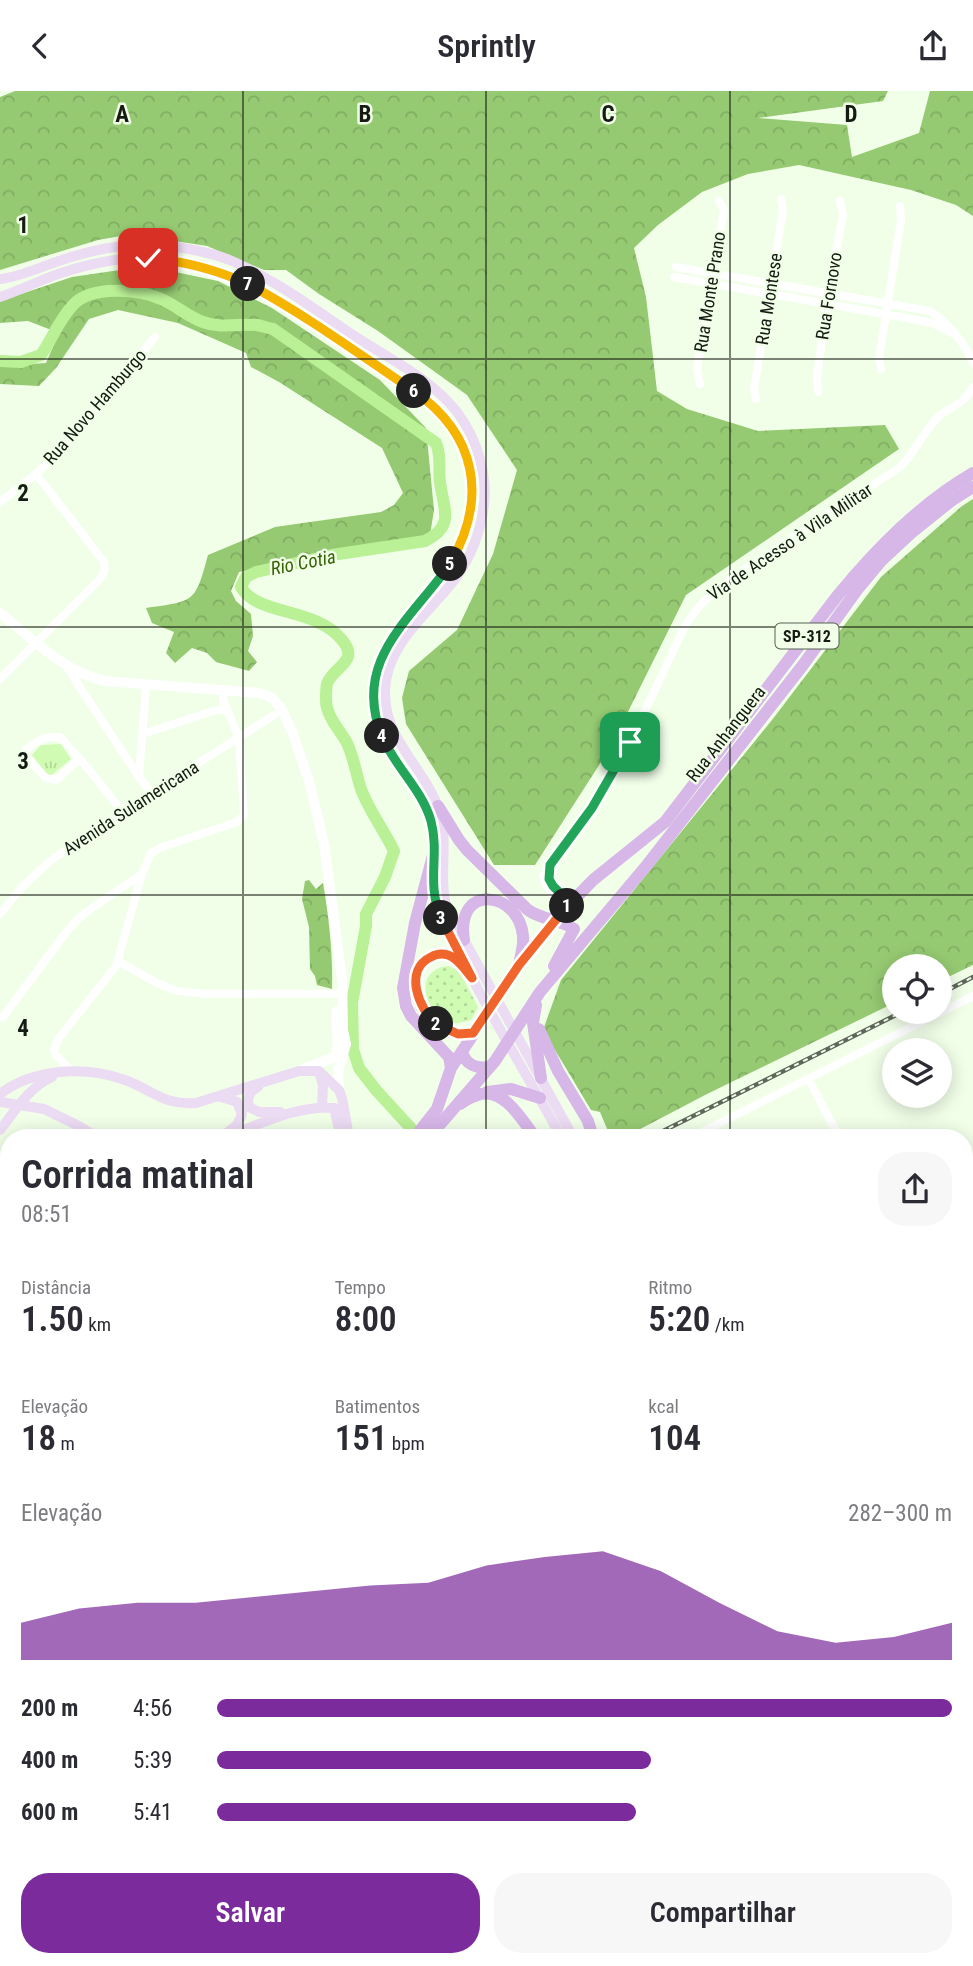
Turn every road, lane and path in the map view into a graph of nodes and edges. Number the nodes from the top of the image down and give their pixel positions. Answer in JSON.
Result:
{"nodes":[{"id":1,"x":781,"y":199,"type":"dead end"},
{"id":2,"x":719,"y":201,"type":"dead end"},
{"id":3,"x":840,"y":201,"type":"dead end"},
{"id":4,"x":900,"y":206,"type":"dead end"},
{"id":5,"x":676,"y":267,"type":"dead end"},
{"id":6,"x":714,"y":273,"type":"junction"},
{"id":7,"x":674,"y":277,"type":"dead end"},
{"id":8,"x":0,"y":279,"type":"edge"},
{"id":9,"x":712,"y":283,"type":"junction"},
{"id":10,"x":770,"y":289,"type":"junction"},
{"id":11,"x":0,"y":297,"type":"edge"},
{"id":12,"x":828,"y":298,"type":"junction"},
{"id":13,"x":887,"y":304,"type":"junction"},
{"id":14,"x":886,"y":314,"type":"junction"},
{"id":15,"x":955,"y":334,"type":"junction"},
{"id":16,"x":155,"y":337,"type":"dead end"},
{"id":17,"x":973,"y":363,"type":"edge"},
{"id":18,"x":881,"y":369,"type":"dead end"},
{"id":19,"x":700,"y":384,"type":"dead end"},
{"id":20,"x":973,"y":387,"type":"edge"},
{"id":21,"x":818,"y":392,"type":"dead end"},
{"id":22,"x":757,"y":399,"type":"dead end"},
{"id":23,"x":973,"y":473,"type":"edge"},
{"id":24,"x":36,"y":474,"type":"junction"},
{"id":25,"x":973,"y":487,"type":"edge"},
{"id":26,"x":0,"y":502,"type":"edge"},
{"id":27,"x":0,"y":613,"type":"edge"},
{"id":28,"x":37,"y":642,"type":"junction"},
{"id":29,"x":66,"y":666,"type":"junction"},
{"id":30,"x":0,"y":678,"type":"edge"},
{"id":31,"x":146,"y":685,"type":"junction"},
{"id":32,"x":223,"y":690,"type":"junction"},
{"id":33,"x":227,"y":709,"type":"junction"},
{"id":34,"x":274,"y":715,"type":"dead end"},
{"id":35,"x":143,"y":734,"type":"junction"},
{"id":36,"x":239,"y":738,"type":"junction"},
{"id":37,"x":79,"y":758,"type":"junction"},
{"id":38,"x":139,"y":777,"type":"junction"},
{"id":39,"x":152,"y":794,"type":"junction"},
{"id":40,"x":438,"y":806,"type":"junction"},
{"id":41,"x":122,"y":812,"type":"junction"},
{"id":42,"x":435,"y":848,"type":"junction"},
{"id":43,"x":142,"y":874,"type":"junction"},
{"id":44,"x":568,"y":905,"type":"junction"},
{"id":45,"x":0,"y":913,"type":"edge"},
{"id":46,"x":556,"y":921,"type":"junction"},
{"id":47,"x":573,"y":929,"type":"junction"},
{"id":48,"x":464,"y":940,"type":"junction"},
{"id":49,"x":118,"y":961,"type":"junction"},
{"id":50,"x":519,"y":965,"type":"junction"},
{"id":51,"x":472,"y":978,"type":"junction"},
{"id":52,"x":540,"y":992,"type":"junction"},
{"id":53,"x":342,"y":994,"type":"junction"},
{"id":54,"x":973,"y":996,"type":"edge"},
{"id":55,"x":528,"y":1016,"type":"junction"},
{"id":56,"x":2,"y":1018,"type":"edge"},
{"id":57,"x":473,"y":1033,"type":"junction"},
{"id":58,"x":462,"y":1051,"type":"junction"},
{"id":59,"x":490,"y":1067,"type":"junction"},
{"id":60,"x":451,"y":1069,"type":"junction"},
{"id":61,"x":299,"y":1071,"type":"junction"},
{"id":62,"x":319,"y":1071,"type":"junction"},
{"id":63,"x":68,"y":1072,"type":"junction"},
{"id":64,"x":276,"y":1078,"type":"junction"},
{"id":65,"x":809,"y":1080,"type":"junction"},
{"id":66,"x":339,"y":1090,"type":"junction"},
{"id":67,"x":483,"y":1093,"type":"junction"},
{"id":68,"x":543,"y":1093,"type":"junction"},
{"id":69,"x":0,"y":1094,"type":"edge"},
{"id":70,"x":218,"y":1096,"type":"junction"},
{"id":71,"x":0,"y":1102,"type":"edge"},
{"id":72,"x":322,"y":1103,"type":"junction"},
{"id":73,"x":19,"y":1105,"type":"junction"},
{"id":74,"x":453,"y":1107,"type":"junction"},
{"id":75,"x":286,"y":1114,"type":"junction"},
{"id":76,"x":434,"y":1122,"type":"junction"},
{"id":77,"x":1,"y":1129,"type":"edge"},
{"id":78,"x":81,"y":1129,"type":"edge"},
{"id":79,"x":233,"y":1129,"type":"edge"},
{"id":80,"x":246,"y":1129,"type":"edge"},
{"id":81,"x":339,"y":1129,"type":"edge"},
{"id":82,"x":348,"y":1129,"type":"edge"},
{"id":83,"x":425,"y":1129,"type":"edge"},
{"id":84,"x":432,"y":1129,"type":"edge"},
{"id":85,"x":530,"y":1129,"type":"edge"},
{"id":86,"x":558,"y":1129,"type":"edge"},
{"id":87,"x":568,"y":1129,"type":"edge"},
{"id":88,"x":590,"y":1129,"type":"edge"},
{"id":89,"x":708,"y":1129,"type":"edge"},
{"id":90,"x":835,"y":1129,"type":"edge"}],
"edges":[{"from":1,"to":10,"type":"street","name":"Rua Montese"},
{"from":2,"to":6,"type":"street","name":"Rua Monte Prano"},
{"from":3,"to":12,"type":"street","name":"Rua Fornovo"},
{"from":4,"to":13,"type":"street"},
{"from":5,"to":6,"type":"street"},
{"from":6,"to":9,"type":"street","name":"Rua Monte Prano"},
{"from":6,"to":10,"type":"street"},
{"from":7,"to":9,"type":"street"},
{"from":8,"to":40,"type":"main road"},
{"from":9,"to":10,"type":"street"},
{"from":9,"to":19,"type":"street","name":"Rua Monte Prano"},
{"from":10,"to":12,"type":"street"},
{"from":10,"to":22,"type":"street","name":"Rua Montese"},
{"from":11,"to":42,"type":"main road"},
{"from":12,"to":13,"type":"street"},
{"from":12,"to":14,"type":"street"},
{"from":12,"to":21,"type":"street","name":"Rua Fornovo"},
{"from":13,"to":14,"type":"street"},
{"from":13,"to":15,"type":"street"},
{"from":14,"to":15,"type":"street"},
{"from":14,"to":18,"type":"street"},
{"from":15,"to":17,"type":"street"},
{"from":16,"to":24,"type":"street","name":"Rua Novo Hamburgo"},
{"from":20,"to":44,"type":"street","name":"Via de Acesso à Vila Militar"},
{"from":23,"to":44,"type":"main road","name":"Rua Anhanguera","number":"SP-312"},
{"from":24,"to":26,"type":"street","name":"Rua Novo Hamburgo"},
{"from":24,"to":28,"type":"street"},
{"from":25,"to":52,"type":"main road","name":"Rua Anhanguera","number":"SP-312"},
{"from":27,"to":28,"type":"street"},
{"from":28,"to":29,"type":"street"},
{"from":28,"to":30,"type":"street"},
{"from":29,"to":31,"type":"street"},
{"from":29,"to":38,"type":"street"},
{"from":31,"to":32,"type":"street"},
{"from":31,"to":35,"type":"street"},
{"from":32,"to":33,"type":"street"},
{"from":32,"to":53,"type":"street"},
{"from":33,"to":35,"type":"street"},
{"from":33,"to":36,"type":"street"},
{"from":34,"to":36,"type":"street","name":"Avenida Sulamericana"},
{"from":35,"to":38,"type":"street"},
{"from":36,"to":39,"type":"street","name":"Avenida Sulamericana"},
{"from":36,"to":43,"type":"street"},
{"from":37,"to":37,"type":"street"},
{"from":37,"to":41,"type":"street"},
{"from":38,"to":39,"type":"street"},
{"from":39,"to":41,"type":"street","name":"Avenida Sulamericana"},
{"from":40,"to":46,"type":"main road"},
{"from":40,"to":48,"type":"main road"},
{"from":41,"to":45,"type":"street","name":"Avenida Sulamericana"},
{"from":42,"to":51,"type":"main road"},
{"from":42,"to":60,"type":"main road"},
{"from":43,"to":49,"type":"street"},
{"from":43,"to":56,"type":"street"},
{"from":44,"to":46,"type":"main road","name":"Rua Anhanguera","number":"SP-312"},
{"from":44,"to":47,"type":"main road"},
{"from":46,"to":47,"type":"main road"},
{"from":46,"to":50,"type":"main road","name":"Rua Anhanguera","number":"SP-312"},
{"from":47,"to":52,"type":"main road"},
{"from":48,"to":50,"type":"main road"},
{"from":48,"to":68,"type":"main road"},
{"from":49,"to":53,"type":"street"},
{"from":49,"to":63,"type":"street"},
{"from":50,"to":57,"type":"main road","name":"Rua Anhanguera","number":"SP-312"},
{"from":51,"to":57,"type":"main road"},
{"from":51,"to":68,"type":"main road"},
{"from":52,"to":55,"type":"main road","name":"Rua Anhanguera","number":"SP-312"},
{"from":53,"to":61,"type":"street"},
{"from":53,"to":66,"type":"street"},
{"from":54,"to":65,"type":"street"},
{"from":55,"to":59,"type":"main road","number":"SP-312"},
{"from":55,"to":68,"type":"main road"},
{"from":55,"to":88,"type":"main road"},
{"from":57,"to":58,"type":"main road","number":"SP-312"},
{"from":58,"to":59,"type":"main road"},
{"from":58,"to":60,"type":"main road","number":"SP-312"},
{"from":59,"to":74,"type":"main road","number":"SP-312"},
{"from":60,"to":76,"type":"main road","number":"SP-312"},
{"from":61,"to":62,"type":"main road"},
{"from":61,"to":64,"type":"main road"},
{"from":62,"to":66,"type":"main road"},
{"from":62,"to":72,"type":"main road"},
{"from":63,"to":69,"type":"main road"},
{"from":63,"to":70,"type":"main road"},
{"from":63,"to":73,"type":"main road"},
{"from":64,"to":70,"type":"main road"},
{"from":64,"to":75,"type":"main road"},
{"from":65,"to":89,"type":"street"},
{"from":65,"to":90,"type":"street"},
{"from":66,"to":72,"type":"main road"},
{"from":66,"to":82,"type":"main road"},
{"from":67,"to":68,"type":"main road"},
{"from":67,"to":74,"type":"main road"},
{"from":67,"to":85,"type":"main road"},
{"from":68,"to":86,"type":"main road"},
{"from":68,"to":87,"type":"main road"},
{"from":70,"to":79,"type":"main road"},
{"from":71,"to":73,"type":"main road"},
{"from":72,"to":75,"type":"main road"},
{"from":72,"to":81,"type":"main road"},
{"from":73,"to":77,"type":"main road"},
{"from":73,"to":78,"type":"main road"},
{"from":74,"to":76,"type":"main road","number":"SP-312"},
{"from":75,"to":80,"type":"main road"},
{"from":76,"to":83,"type":"main road","number":"SP-312"},
{"from":76,"to":84,"type":"main road","number":"SP-312"}]}
